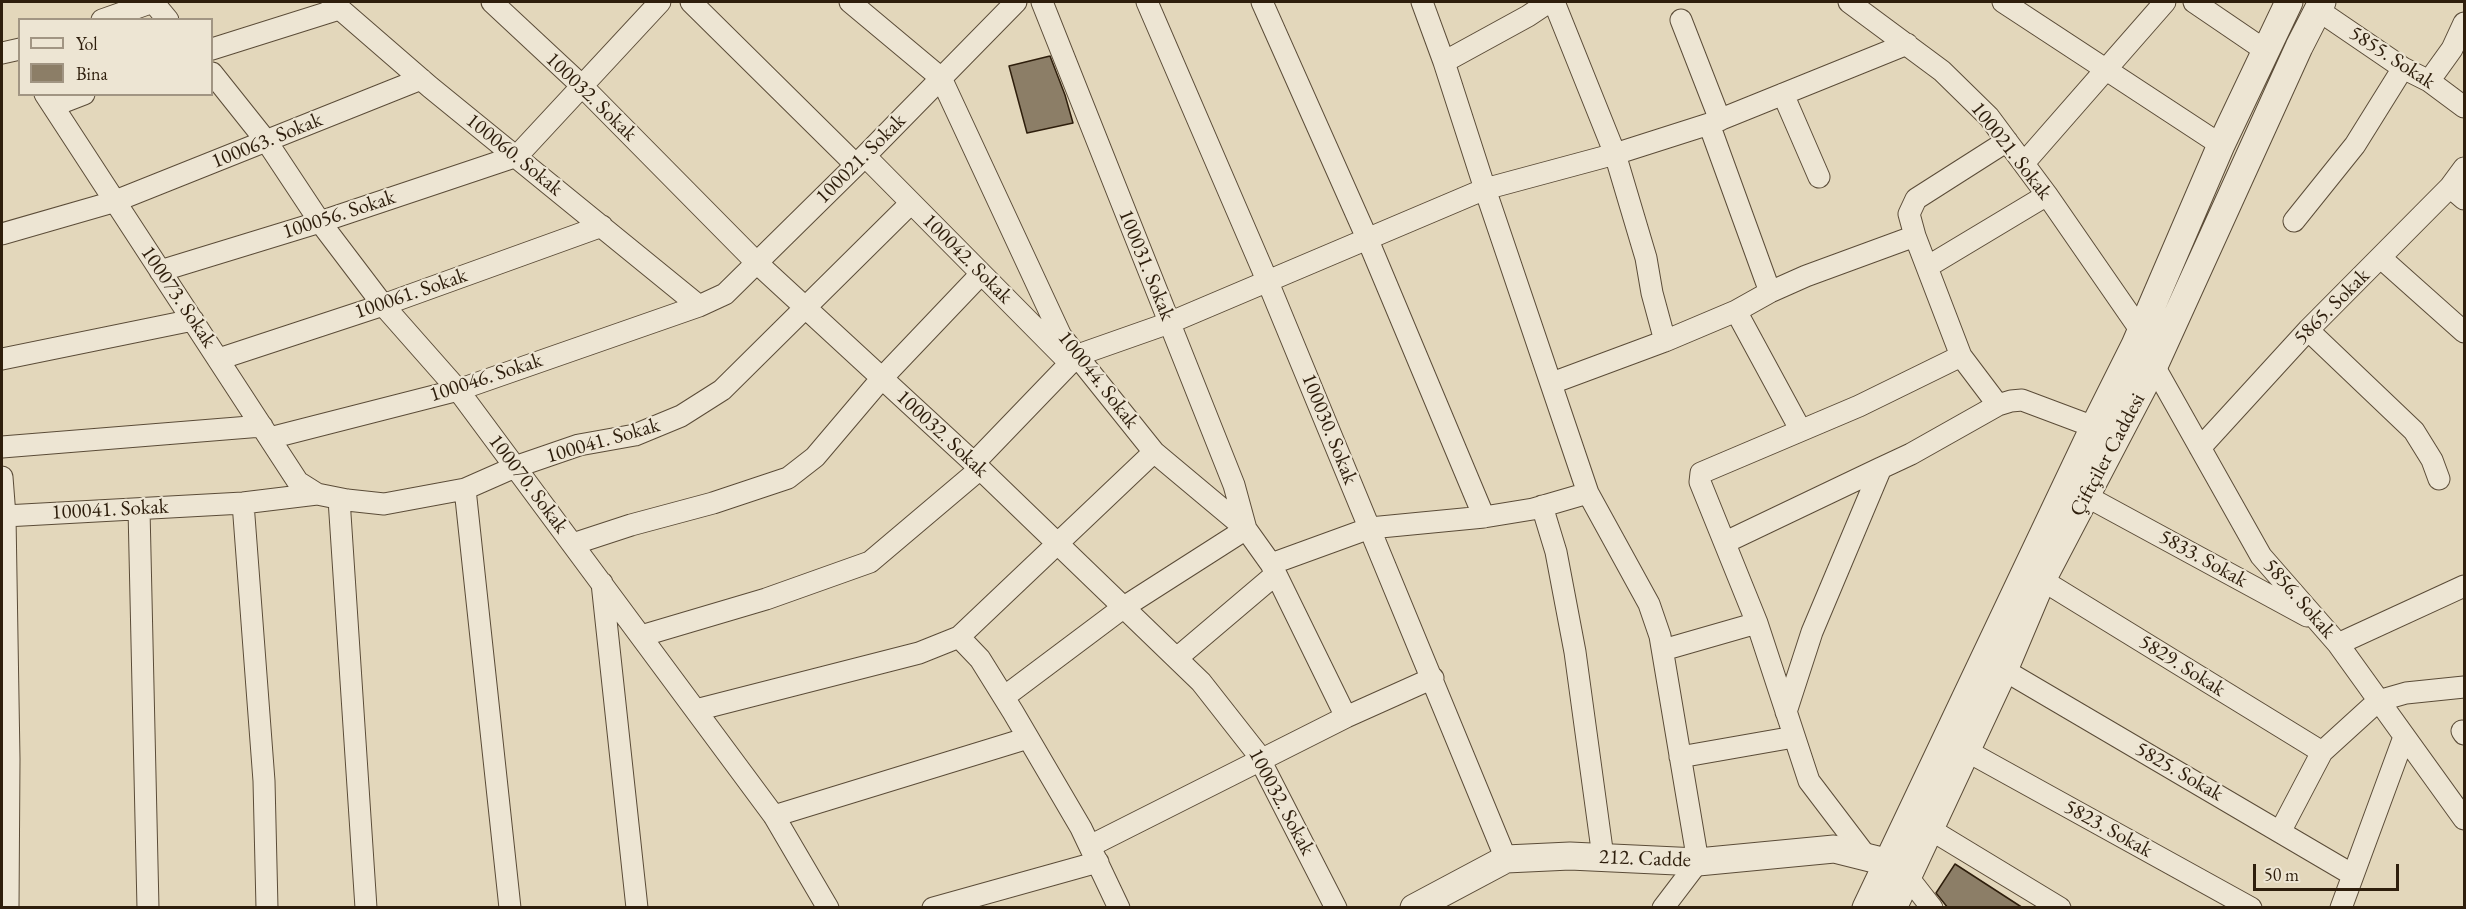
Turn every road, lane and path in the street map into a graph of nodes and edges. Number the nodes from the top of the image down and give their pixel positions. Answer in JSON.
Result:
{"nodes":[{"id":1,"x":153,"y":2,"type":"edge"},
{"id":2,"x":492,"y":2,"type":"edge"},
{"id":3,"x":660,"y":2,"type":"edge"},
{"id":4,"x":691,"y":2,"type":"edge"},
{"id":5,"x":850,"y":2,"type":"edge"},
{"id":6,"x":1014,"y":2,"type":"edge"},
{"id":7,"x":1042,"y":2,"type":"edge"},
{"id":8,"x":1147,"y":2,"type":"edge"},
{"id":9,"x":1262,"y":2,"type":"edge"},
{"id":10,"x":1422,"y":2,"type":"edge"},
{"id":11,"x":1549,"y":2,"type":"edge"},
{"id":12,"x":1554,"y":2,"type":"edge"},
{"id":13,"x":1849,"y":2,"type":"edge"},
{"id":14,"x":2003,"y":2,"type":"edge"},
{"id":15,"x":2165,"y":2,"type":"edge"},
{"id":16,"x":2194,"y":2,"type":"edge"},
{"id":17,"x":2289,"y":2,"type":"edge"},
{"id":18,"x":335,"y":5,"type":"edge"},
{"id":19,"x":2320,"y":6,"type":"edge"},
{"id":20,"x":108,"y":18,"type":"edge"},
{"id":21,"x":166,"y":18,"type":"edge"},
{"id":22,"x":1681,"y":20,"type":"dead end"},
{"id":23,"x":2464,"y":23,"type":"edge"},
{"id":24,"x":1907,"y":44,"type":"junction"},
{"id":25,"x":213,"y":49,"type":"edge"},
{"id":26,"x":2266,"y":51,"type":"junction"},
{"id":27,"x":1444,"y":62,"type":"junction"},
{"id":28,"x":2403,"y":68,"type":"junction"},
{"id":29,"x":2106,"y":71,"type":"junction"},
{"id":30,"x":213,"y":74,"type":"edge"},
{"id":31,"x":941,"y":78,"type":"junction"},
{"id":32,"x":421,"y":79,"type":"junction"},
{"id":33,"x":2429,"y":81,"type":"junction"},
{"id":34,"x":581,"y":85,"type":"junction"},
{"id":35,"x":1783,"y":94,"type":"junction"},
{"id":36,"x":72,"y":96,"type":"edge"},
{"id":37,"x":49,"y":100,"type":"edge"},
{"id":38,"x":2464,"y":107,"type":"edge"},
{"id":39,"x":1714,"y":122,"type":"junction"},
{"id":40,"x":2007,"y":141,"type":"junction"},
{"id":41,"x":267,"y":142,"type":"junction"},
{"id":42,"x":2221,"y":145,"type":"junction"},
{"id":43,"x":1615,"y":154,"type":"junction"},
{"id":44,"x":517,"y":156,"type":"junction"},
{"id":45,"x":860,"y":160,"type":"junction"},
{"id":46,"x":2024,"y":163,"type":"junction"},
{"id":47,"x":2464,"y":168,"type":"edge"},
{"id":48,"x":1819,"y":177,"type":"dead end"},
{"id":49,"x":1485,"y":189,"type":"junction"},
{"id":50,"x":2457,"y":193,"type":"edge"},
{"id":51,"x":2047,"y":195,"type":"junction"},
{"id":52,"x":113,"y":202,"type":"junction"},
{"id":53,"x":911,"y":203,"type":"junction"},
{"id":54,"x":2294,"y":221,"type":"dead end"},
{"id":55,"x":320,"y":222,"type":"junction"},
{"id":56,"x":602,"y":226,"type":"junction"},
{"id":57,"x":2,"y":234,"type":"edge"},
{"id":58,"x":1915,"y":236,"type":"junction"},
{"id":59,"x":1367,"y":238,"type":"junction"},
{"id":60,"x":2381,"y":258,"type":"junction"},
{"id":61,"x":758,"y":263,"type":"junction"},
{"id":62,"x":1927,"y":267,"type":"junction"},
{"id":63,"x":160,"y":271,"type":"junction"},
{"id":64,"x":981,"y":274,"type":"junction"},
{"id":65,"x":1268,"y":280,"type":"junction"},
{"id":66,"x":1770,"y":292,"type":"junction"},
{"id":67,"x":383,"y":305,"type":"junction"},
{"id":68,"x":699,"y":306,"type":"junction"},
{"id":69,"x":806,"y":308,"type":"junction"},
{"id":70,"x":1736,"y":311,"type":"junction"},
{"id":71,"x":193,"y":320,"type":"junction"},
{"id":72,"x":1169,"y":323,"type":"junction"},
{"id":73,"x":2308,"y":330,"type":"junction"},
{"id":74,"x":2141,"y":331,"type":"junction"},
{"id":75,"x":2464,"y":332,"type":"edge"},
{"id":76,"x":1665,"y":340,"type":"junction"},
{"id":77,"x":1961,"y":356,"type":"junction"},
{"id":78,"x":2,"y":359,"type":"edge"},
{"id":79,"x":219,"y":359,"type":"junction"},
{"id":80,"x":1073,"y":359,"type":"junction"},
{"id":81,"x":2154,"y":366,"type":"junction"},
{"id":82,"x":882,"y":378,"type":"junction"},
{"id":83,"x":1551,"y":383,"type":"junction"},
{"id":84,"x":458,"y":390,"type":"junction"},
{"id":85,"x":1998,"y":405,"type":"junction"},
{"id":86,"x":2094,"y":427,"type":"junction"},
{"id":87,"x":1800,"y":429,"type":"junction"},
{"id":88,"x":266,"y":432,"type":"junction"},
{"id":89,"x":2,"y":447,"type":"edge"},
{"id":90,"x":2200,"y":448,"type":"junction"},
{"id":91,"x":1154,"y":452,"type":"junction"},
{"id":92,"x":977,"y":466,"type":"junction"},
{"id":93,"x":515,"y":467,"type":"junction"},
{"id":94,"x":1881,"y":468,"type":"junction"},
{"id":95,"x":2,"y":477,"type":"edge"},
{"id":96,"x":2439,"y":479,"type":"dead end"},
{"id":97,"x":465,"y":489,"type":"junction"},
{"id":98,"x":1588,"y":493,"type":"junction"},
{"id":99,"x":316,"y":494,"type":"junction"},
{"id":100,"x":2086,"y":496,"type":"junction"},
{"id":101,"x":339,"y":499,"type":"junction"},
{"id":102,"x":243,"y":503,"type":"junction"},
{"id":103,"x":1542,"y":506,"type":"junction"},
{"id":104,"x":139,"y":509,"type":"junction"},
{"id":105,"x":5,"y":516,"type":"junction"},
{"id":106,"x":1484,"y":517,"type":"junction"},
{"id":107,"x":1370,"y":528,"type":"junction"},
{"id":108,"x":1246,"y":530,"type":"junction"},
{"id":109,"x":1726,"y":542,"type":"junction"},
{"id":110,"x":1057,"y":543,"type":"junction"},
{"id":111,"x":573,"y":544,"type":"junction"},
{"id":112,"x":1273,"y":569,"type":"junction"},
{"id":113,"x":2042,"y":580,"type":"junction"},
{"id":114,"x":602,"y":583,"type":"junction"},
{"id":115,"x":2464,"y":586,"type":"edge"},
{"id":116,"x":1124,"y":607,"type":"junction"},
{"id":117,"x":1757,"y":623,"type":"junction"},
{"id":118,"x":2320,"y":623,"type":"junction"},
{"id":119,"x":641,"y":636,"type":"junction"},
{"id":120,"x":959,"y":637,"type":"junction"},
{"id":121,"x":2338,"y":644,"type":"junction"},
{"id":122,"x":1662,"y":650,"type":"junction"},
{"id":123,"x":1177,"y":658,"type":"junction"},
{"id":124,"x":2004,"y":670,"type":"junction"},
{"id":125,"x":1433,"y":678,"type":"junction"},
{"id":126,"x":2464,"y":687,"type":"edge"},
{"id":127,"x":1004,"y":698,"type":"junction"},
{"id":128,"x":2378,"y":701,"type":"junction"},
{"id":129,"x":696,"y":710,"type":"junction"},
{"id":130,"x":1786,"y":712,"type":"junction"},
{"id":131,"x":1346,"y":717,"type":"junction"},
{"id":132,"x":1794,"y":737,"type":"junction"},
{"id":133,"x":2404,"y":737,"type":"junction"},
{"id":134,"x":1028,"y":738,"type":"junction"},
{"id":135,"x":1965,"y":750,"type":"junction"},
{"id":136,"x":2322,"y":752,"type":"junction"},
{"id":137,"x":1680,"y":757,"type":"junction"},
{"id":138,"x":1261,"y":760,"type":"junction"},
{"id":139,"x":774,"y":816,"type":"junction"},
{"id":140,"x":2464,"y":819,"type":"edge"},
{"id":141,"x":1928,"y":828,"type":"junction"},
{"id":142,"x":2280,"y":832,"type":"junction"},
{"id":143,"x":1094,"y":854,"type":"junction"},
{"id":144,"x":1603,"y":857,"type":"junction"},
{"id":145,"x":1506,"y":859,"type":"junction"},
{"id":146,"x":1698,"y":862,"type":"junction"},
{"id":147,"x":1886,"y":865,"type":"junction"},
{"id":148,"x":2353,"y":875,"type":"junction"},
{"id":149,"x":8,"y":908,"type":"edge"},
{"id":150,"x":148,"y":908,"type":"edge"},
{"id":151,"x":267,"y":908,"type":"edge"},
{"id":152,"x":366,"y":908,"type":"edge"},
{"id":153,"x":510,"y":908,"type":"edge"},
{"id":154,"x":637,"y":908,"type":"edge"},
{"id":155,"x":828,"y":908,"type":"edge"},
{"id":156,"x":933,"y":908,"type":"edge"},
{"id":157,"x":1119,"y":908,"type":"edge"},
{"id":158,"x":1336,"y":908,"type":"edge"},
{"id":159,"x":1414,"y":908,"type":"edge"},
{"id":160,"x":1663,"y":908,"type":"edge"},
{"id":161,"x":1866,"y":908,"type":"edge"},
{"id":162,"x":1893,"y":908,"type":"edge"},
{"id":163,"x":1932,"y":908,"type":"edge"},
{"id":164,"x":2060,"y":908,"type":"edge"},
{"id":165,"x":2251,"y":908,"type":"edge"},
{"id":166,"x":2341,"y":908,"type":"edge"}],
"edges":[{"from":1,"to":20,"type":"street"},
{"from":1,"to":21,"type":"street"},
{"from":2,"to":34,"type":"street","name":"100032. Sokak"},
{"from":3,"to":34,"type":"street"},
{"from":4,"to":45,"type":"street","name":"100042. Sokak"},
{"from":5,"to":31,"type":"street","name":"100044. Sokak"},
{"from":6,"to":31,"type":"street","name":"100021. Sokak"},
{"from":7,"to":72,"type":"street","name":"100031. Sokak"},
{"from":8,"to":65,"type":"street","name":"100030. Sokak"},
{"from":9,"to":59,"type":"street"},
{"from":10,"to":27,"type":"street"},
{"from":11,"to":27,"type":"street"},
{"from":12,"to":43,"type":"street"},
{"from":13,"to":24,"type":"street","name":"100021. Sokak"},
{"from":14,"to":29,"type":"street"},
{"from":15,"to":29,"type":"street"},
{"from":16,"to":26,"type":"street"},
{"from":17,"to":26,"type":"street","name":"Çiftçiler Caddesi"},
{"from":18,"to":25,"type":"street"},
{"from":18,"to":32,"type":"street","name":"100060. Sokak"},
{"from":19,"to":28,"type":"street","name":"5855. Sokak"},
{"from":19,"to":81,"type":"street","name":"Çiftçiler Caddesi"},
{"from":22,"to":39,"type":"street"},
{"from":23,"to":33,"type":"street"},
{"from":24,"to":35,"type":"street"},
{"from":24,"to":40,"type":"street","name":"100021. Sokak"},
{"from":26,"to":42,"type":"street","name":"Çiftçiler Caddesi"},
{"from":27,"to":49,"type":"street"},
{"from":28,"to":33,"type":"street","name":"5855. Sokak"},
{"from":28,"to":54,"type":"street"},
{"from":29,"to":42,"type":"street"},
{"from":29,"to":46,"type":"street"},
{"from":30,"to":41,"type":"street","name":"100070. Sokak"},
{"from":31,"to":45,"type":"street","name":"100021. Sokak"},
{"from":31,"to":80,"type":"street","name":"100044. Sokak"},
{"from":32,"to":41,"type":"street","name":"100063. Sokak"},
{"from":32,"to":44,"type":"street","name":"100060. Sokak"},
{"from":33,"to":38,"type":"street","name":"5855. Sokak"},
{"from":34,"to":44,"type":"street"},
{"from":34,"to":61,"type":"street","name":"100032. Sokak"},
{"from":35,"to":39,"type":"street"},
{"from":35,"to":48,"type":"street"},
{"from":36,"to":37,"type":"street"},
{"from":37,"to":52,"type":"street","name":"100073. Sokak"},
{"from":39,"to":43,"type":"street"},
{"from":39,"to":66,"type":"street"},
{"from":40,"to":46,"type":"street","name":"100021. Sokak"},
{"from":40,"to":58,"type":"street"},
{"from":41,"to":52,"type":"street","name":"100063. Sokak"},
{"from":41,"to":55,"type":"street","name":"100070. Sokak"},
{"from":42,"to":74,"type":"street","name":"Çiftçiler Caddesi"},
{"from":43,"to":49,"type":"street"},
{"from":43,"to":76,"type":"street"},
{"from":44,"to":55,"type":"street","name":"100056. Sokak"},
{"from":44,"to":56,"type":"street","name":"100060. Sokak"},
{"from":45,"to":53,"type":"street","name":"100042. Sokak"},
{"from":45,"to":61,"type":"street","name":"100021. Sokak"},
{"from":46,"to":51,"type":"street","name":"100021. Sokak"},
{"from":47,"to":50,"type":"street","name":"5865. Sokak"},
{"from":49,"to":59,"type":"street"},
{"from":49,"to":83,"type":"street"},
{"from":50,"to":60,"type":"street","name":"5865. Sokak"},
{"from":51,"to":62,"type":"street"},
{"from":51,"to":74,"type":"street","name":"100021. Sokak"},
{"from":52,"to":57,"type":"street","name":"100063. Sokak"},
{"from":52,"to":63,"type":"street","name":"100073. Sokak"},
{"from":53,"to":64,"type":"street","name":"100042. Sokak"},
{"from":53,"to":69,"type":"street","name":"100041. Sokak"},
{"from":55,"to":63,"type":"street","name":"100056. Sokak"},
{"from":55,"to":67,"type":"street","name":"100070. Sokak"},
{"from":56,"to":67,"type":"street","name":"100061. Sokak"},
{"from":56,"to":68,"type":"street","name":"100060. Sokak"},
{"from":58,"to":62,"type":"street"},
{"from":58,"to":66,"type":"street"},
{"from":59,"to":65,"type":"street"},
{"from":59,"to":106,"type":"street"},
{"from":60,"to":73,"type":"street","name":"5865. Sokak"},
{"from":60,"to":75,"type":"street"},
{"from":61,"to":68,"type":"street","name":"100021. Sokak"},
{"from":61,"to":69,"type":"street","name":"100032. Sokak"},
{"from":62,"to":77,"type":"street"},
{"from":63,"to":71,"type":"street","name":"100073. Sokak"},
{"from":64,"to":80,"type":"street","name":"100042. Sokak"},
{"from":64,"to":82,"type":"street"},
{"from":65,"to":72,"type":"street"},
{"from":65,"to":107,"type":"street","name":"100030. Sokak"},
{"from":66,"to":70,"type":"street"},
{"from":67,"to":79,"type":"street","name":"100061. Sokak"},
{"from":67,"to":84,"type":"street","name":"100070. Sokak"},
{"from":68,"to":84,"type":"street","name":"100046. Sokak"},
{"from":69,"to":82,"type":"street","name":"100032. Sokak"},
{"from":69,"to":93,"type":"street","name":"100041. Sokak"},
{"from":70,"to":76,"type":"street"},
{"from":70,"to":87,"type":"street"},
{"from":71,"to":78,"type":"street"},
{"from":71,"to":79,"type":"street","name":"100073. Sokak"},
{"from":72,"to":80,"type":"street"},
{"from":72,"to":108,"type":"street","name":"100031. Sokak"},
{"from":73,"to":90,"type":"street","name":"5865. Sokak"},
{"from":73,"to":96,"type":"street"},
{"from":74,"to":86,"type":"street","name":"Çiftçiler Caddesi"},
{"from":76,"to":83,"type":"street"},
{"from":77,"to":85,"type":"street"},
{"from":77,"to":87,"type":"street"},
{"from":79,"to":88,"type":"street","name":"100073. Sokak"},
{"from":80,"to":91,"type":"street","name":"100044. Sokak"},
{"from":80,"to":92,"type":"street"},
{"from":81,"to":90,"type":"street","name":"5856. Sokak"},
{"from":81,"to":100,"type":"street","name":"Çiftçiler Caddesi"},
{"from":82,"to":92,"type":"street","name":"100032. Sokak"},
{"from":82,"to":111,"type":"street"},
{"from":83,"to":98,"type":"street"},
{"from":84,"to":88,"type":"street","name":"100046. Sokak"},
{"from":84,"to":93,"type":"street","name":"100070. Sokak"},
{"from":85,"to":86,"type":"street"},
{"from":85,"to":94,"type":"street"},
{"from":86,"to":147,"type":"street","name":"Çiftçiler Caddesi"},
{"from":87,"to":109,"type":"street"},
{"from":88,"to":89,"type":"street","name":"100046. Sokak"},
{"from":88,"to":99,"type":"street","name":"100073. Sokak"},
{"from":90,"to":118,"type":"street","name":"5856. Sokak"},
{"from":91,"to":108,"type":"street","name":"100044. Sokak"},
{"from":91,"to":110,"type":"street"},
{"from":92,"to":110,"type":"street","name":"100032. Sokak"},
{"from":92,"to":119,"type":"street"},
{"from":93,"to":97,"type":"street","name":"100041. Sokak"},
{"from":93,"to":111,"type":"street","name":"100070. Sokak"},
{"from":94,"to":109,"type":"street"},
{"from":94,"to":130,"type":"street"},
{"from":95,"to":105,"type":"street"},
{"from":97,"to":101,"type":"street","name":"100041. Sokak"},
{"from":97,"to":153,"type":"street"},
{"from":98,"to":103,"type":"street"},
{"from":98,"to":122,"type":"street"},
{"from":99,"to":101,"type":"street","name":"100041. Sokak"},
{"from":99,"to":102,"type":"street","name":"100041. Sokak"},
{"from":100,"to":113,"type":"street","name":"Çiftçiler Caddesi"},
{"from":100,"to":118,"type":"street","name":"5833. Sokak"},
{"from":101,"to":152,"type":"street"},
{"from":102,"to":104,"type":"street","name":"100041. Sokak"},
{"from":102,"to":151,"type":"street"},
{"from":103,"to":106,"type":"street"},
{"from":103,"to":144,"type":"street"},
{"from":104,"to":105,"type":"street","name":"100041. Sokak"},
{"from":104,"to":150,"type":"street"},
{"from":105,"to":149,"type":"street"},
{"from":106,"to":107,"type":"street"},
{"from":107,"to":112,"type":"street"},
{"from":107,"to":125,"type":"street","name":"100030. Sokak"},
{"from":108,"to":112,"type":"street","name":"100044. Sokak"},
{"from":108,"to":116,"type":"street"},
{"from":109,"to":117,"type":"street"},
{"from":110,"to":116,"type":"street","name":"100032. Sokak"},
{"from":110,"to":120,"type":"street"},
{"from":111,"to":114,"type":"street","name":"100070. Sokak"},
{"from":112,"to":123,"type":"street"},
{"from":112,"to":131,"type":"street","name":"100044. Sokak"},
{"from":113,"to":124,"type":"street","name":"Çiftçiler Caddesi"},
{"from":113,"to":136,"type":"street","name":"5829. Sokak"},
{"from":114,"to":119,"type":"street","name":"100070. Sokak"},
{"from":114,"to":154,"type":"street"},
{"from":115,"to":121,"type":"street"},
{"from":116,"to":123,"type":"street","name":"100032. Sokak"},
{"from":116,"to":127,"type":"street"},
{"from":117,"to":122,"type":"street"},
{"from":117,"to":130,"type":"street"},
{"from":118,"to":121,"type":"street","name":"5856. Sokak"},
{"from":119,"to":129,"type":"street","name":"100070. Sokak"},
{"from":120,"to":127,"type":"street"},
{"from":120,"to":129,"type":"street"},
{"from":121,"to":128,"type":"street","name":"5856. Sokak"},
{"from":122,"to":137,"type":"street"},
{"from":123,"to":138,"type":"street","name":"100032. Sokak"},
{"from":124,"to":135,"type":"street","name":"Çiftçiler Caddesi"},
{"from":124,"to":142,"type":"street","name":"5825. Sokak"},
{"from":125,"to":131,"type":"street"},
{"from":125,"to":145,"type":"street","name":"100030. Sokak"},
{"from":126,"to":128,"type":"street"},
{"from":127,"to":134,"type":"street"},
{"from":128,"to":133,"type":"street","name":"5856. Sokak"},
{"from":128,"to":136,"type":"street"},
{"from":129,"to":139,"type":"street","name":"100070. Sokak"},
{"from":130,"to":132,"type":"street"},
{"from":131,"to":138,"type":"street"},
{"from":132,"to":137,"type":"street"},
{"from":132,"to":147,"type":"street"},
{"from":133,"to":140,"type":"street","name":"5856. Sokak"},
{"from":133,"to":148,"type":"street"},
{"from":134,"to":139,"type":"street"},
{"from":134,"to":143,"type":"street"},
{"from":135,"to":141,"type":"street","name":"Çiftçiler Caddesi"},
{"from":135,"to":165,"type":"street","name":"5823. Sokak"},
{"from":136,"to":142,"type":"street"},
{"from":137,"to":146,"type":"street"},
{"from":138,"to":143,"type":"street"},
{"from":138,"to":158,"type":"street","name":"100032. Sokak"},
{"from":139,"to":155,"type":"street","name":"100070. Sokak"},
{"from":141,"to":147,"type":"street","name":"Çiftçiler Caddesi"},
{"from":141,"to":164,"type":"street"},
{"from":142,"to":148,"type":"street","name":"5825. Sokak"},
{"from":143,"to":156,"type":"street"},
{"from":143,"to":157,"type":"street"},
{"from":144,"to":145,"type":"street","name":"212. Cadde"},
{"from":144,"to":146,"type":"street","name":"212. Cadde"},
{"from":145,"to":159,"type":"street","name":"212. Cadde"},
{"from":146,"to":147,"type":"street","name":"212. Cadde"},
{"from":146,"to":160,"type":"street"},
{"from":147,"to":161,"type":"street","name":"Çiftçiler Caddesi"},
{"from":147,"to":162,"type":"street","name":"Çiftçiler Caddesi"},
{"from":147,"to":163,"type":"street"},
{"from":148,"to":166,"type":"street"}]}
